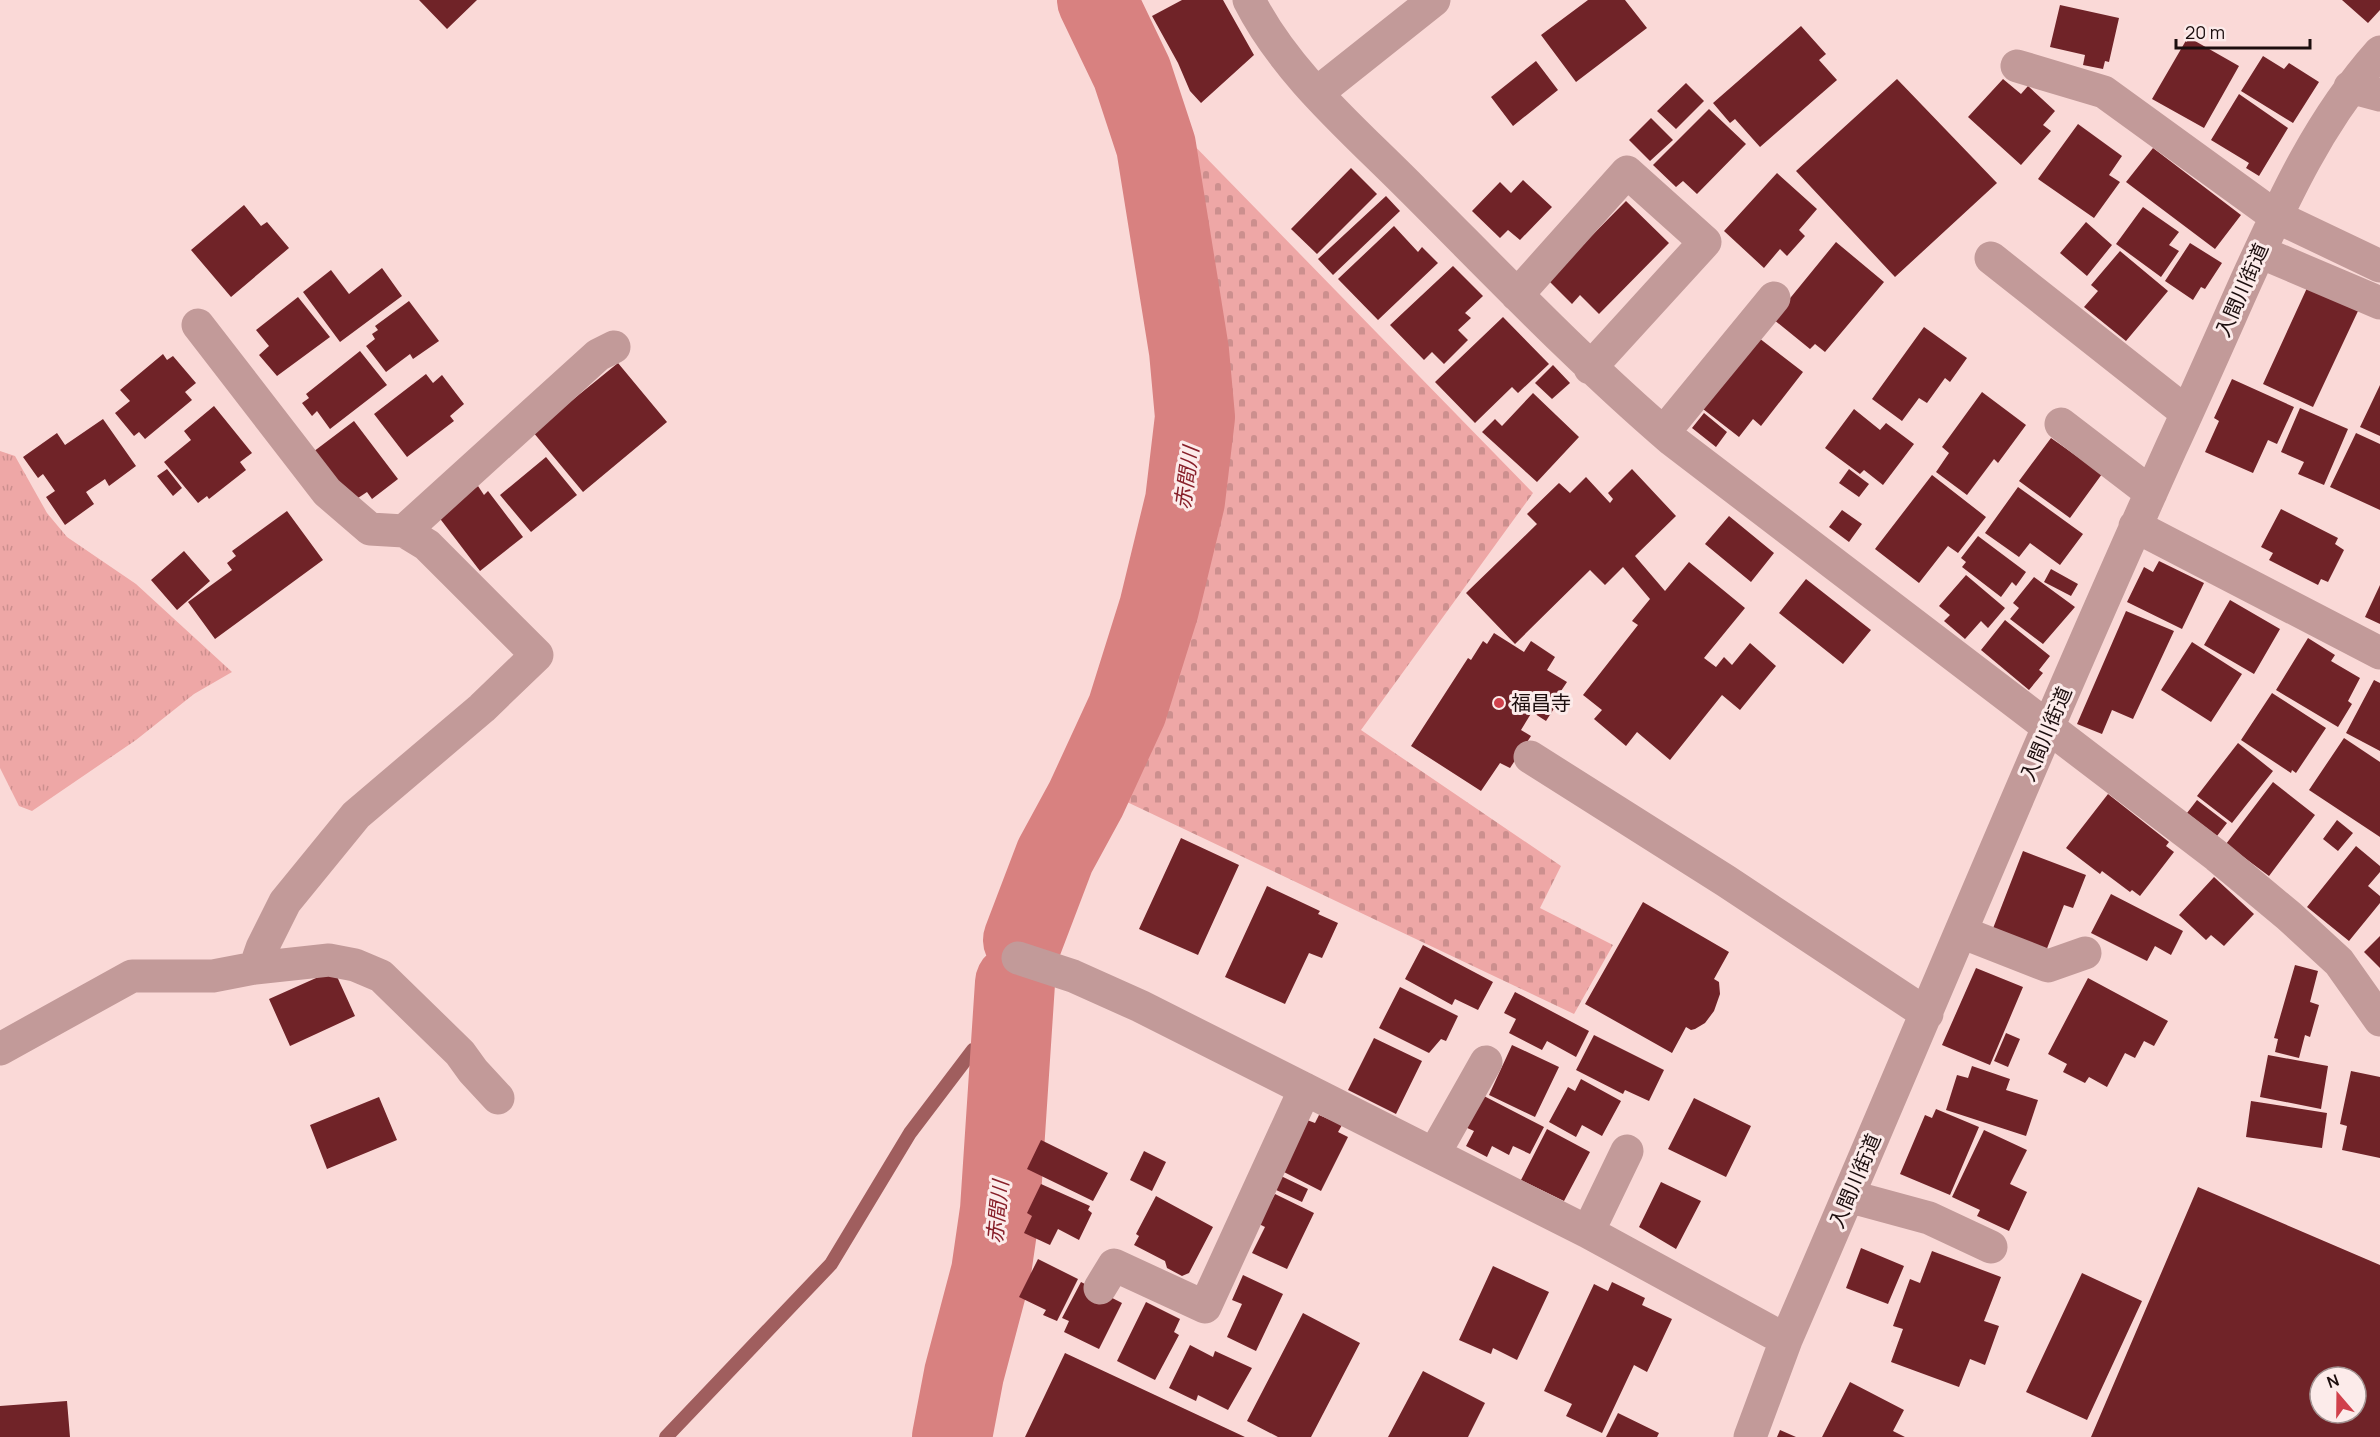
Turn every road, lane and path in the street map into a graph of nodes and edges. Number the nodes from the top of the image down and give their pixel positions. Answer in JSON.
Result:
{"nodes":[{"id":1,"x":1434,"y":0,"type":"edge"},
{"id":2,"x":1262,"y":6,"type":"edge"},
{"id":3,"x":2380,"y":52,"type":"edge"},
{"id":4,"x":2017,"y":66,"type":"dead end"},
{"id":5,"x":2365,"y":91,"type":"edge"},
{"id":6,"x":1317,"y":93,"type":"junction"},
{"id":7,"x":2275,"y":216,"type":"junction"},
{"id":8,"x":2260,"y":252,"type":"junction"},
{"id":9,"x":1991,"y":258,"type":"dead end"},
{"id":10,"x":2380,"y":266,"type":"edge"},
{"id":11,"x":1517,"y":296,"type":"junction"},
{"id":12,"x":1774,"y":298,"type":"dead end"},
{"id":13,"x":2380,"y":303,"type":"edge"},
{"id":14,"x":198,"y":325,"type":"dead end"},
{"id":15,"x":614,"y":347,"type":"dead end"},
{"id":16,"x":1590,"y":368,"type":"junction"},
{"id":17,"x":2187,"y":413,"type":"junction"},
{"id":18,"x":2061,"y":424,"type":"dead end"},
{"id":19,"x":1664,"y":432,"type":"junction"},
{"id":20,"x":2151,"y":493,"type":"junction"},
{"id":21,"x":2135,"y":526,"type":"junction"},
{"id":22,"x":404,"y":531,"type":"junction"},
{"id":23,"x":2380,"y":653,"type":"edge"},
{"id":24,"x":2048,"y":729,"type":"junction"},
{"id":25,"x":1530,"y":757,"type":"dead end"},
{"id":26,"x":1961,"y":932,"type":"junction"},
{"id":27,"x":2085,"y":953,"type":"dead end"},
{"id":28,"x":1018,"y":958,"type":"dead end"},
{"id":29,"x":255,"y":968,"type":"junction"},
{"id":30,"x":1927,"y":1014,"type":"junction"},
{"id":31,"x":2380,"y":1020,"type":"edge"},
{"id":32,"x":0,"y":1049,"type":"edge"},
{"id":33,"x":1486,"y":1062,"type":"dead end"},
{"id":34,"x":1305,"y":1089,"type":"junction"},
{"id":35,"x":498,"y":1098,"type":"dead end"},
{"id":36,"x":1627,"y":1151,"type":"dead end"},
{"id":37,"x":1434,"y":1154,"type":"junction"},
{"id":38,"x":1848,"y":1196,"type":"junction"},
{"id":39,"x":1588,"y":1232,"type":"junction"},
{"id":40,"x":1991,"y":1247,"type":"dead end"},
{"id":41,"x":1100,"y":1288,"type":"dead end"},
{"id":42,"x":1786,"y":1340,"type":"junction"},
{"id":43,"x":1750,"y":1437,"type":"edge"}],
"edges":[{"from":1,"to":6,"type":"street"},
{"from":2,"to":6,"type":"street"},
{"from":3,"to":5,"type":"street","name":"入間川街道"},
{"from":4,"to":7,"type":"street"},
{"from":5,"to":7,"type":"street","name":"入間川街道"},
{"from":6,"to":11,"type":"street"},
{"from":7,"to":8,"type":"street","name":"入間川街道"},
{"from":7,"to":10,"type":"street"},
{"from":8,"to":13,"type":"street"},
{"from":8,"to":17,"type":"street","name":"入間川街道"},
{"from":9,"to":17,"type":"street"},
{"from":11,"to":16,"type":"street"},
{"from":11,"to":16,"type":"street"},
{"from":12,"to":19,"type":"street"},
{"from":14,"to":22,"type":"street"},
{"from":15,"to":22,"type":"street"},
{"from":16,"to":19,"type":"street"},
{"from":17,"to":20,"type":"street","name":"入間川街道"},
{"from":18,"to":20,"type":"street"},
{"from":19,"to":24,"type":"street"},
{"from":20,"to":21,"type":"street","name":"入間川街道"},
{"from":21,"to":23,"type":"street"},
{"from":21,"to":24,"type":"street","name":"入間川街道"},
{"from":22,"to":29,"type":"street"},
{"from":24,"to":26,"type":"street","name":"入間川街道"},
{"from":24,"to":31,"type":"street"},
{"from":25,"to":30,"type":"street"},
{"from":26,"to":27,"type":"street"},
{"from":26,"to":30,"type":"street","name":"入間川街道"},
{"from":28,"to":34,"type":"street"},
{"from":29,"to":32,"type":"street"},
{"from":29,"to":35,"type":"street"},
{"from":30,"to":38,"type":"street","name":"入間川街道"},
{"from":33,"to":37,"type":"street"},
{"from":34,"to":37,"type":"street"},
{"from":34,"to":41,"type":"street"},
{"from":36,"to":39,"type":"street"},
{"from":37,"to":39,"type":"street"},
{"from":38,"to":40,"type":"street"},
{"from":38,"to":42,"type":"street","name":"入間川街道"},
{"from":39,"to":42,"type":"street"},
{"from":42,"to":43,"type":"street","name":"入間川街道"}]}
